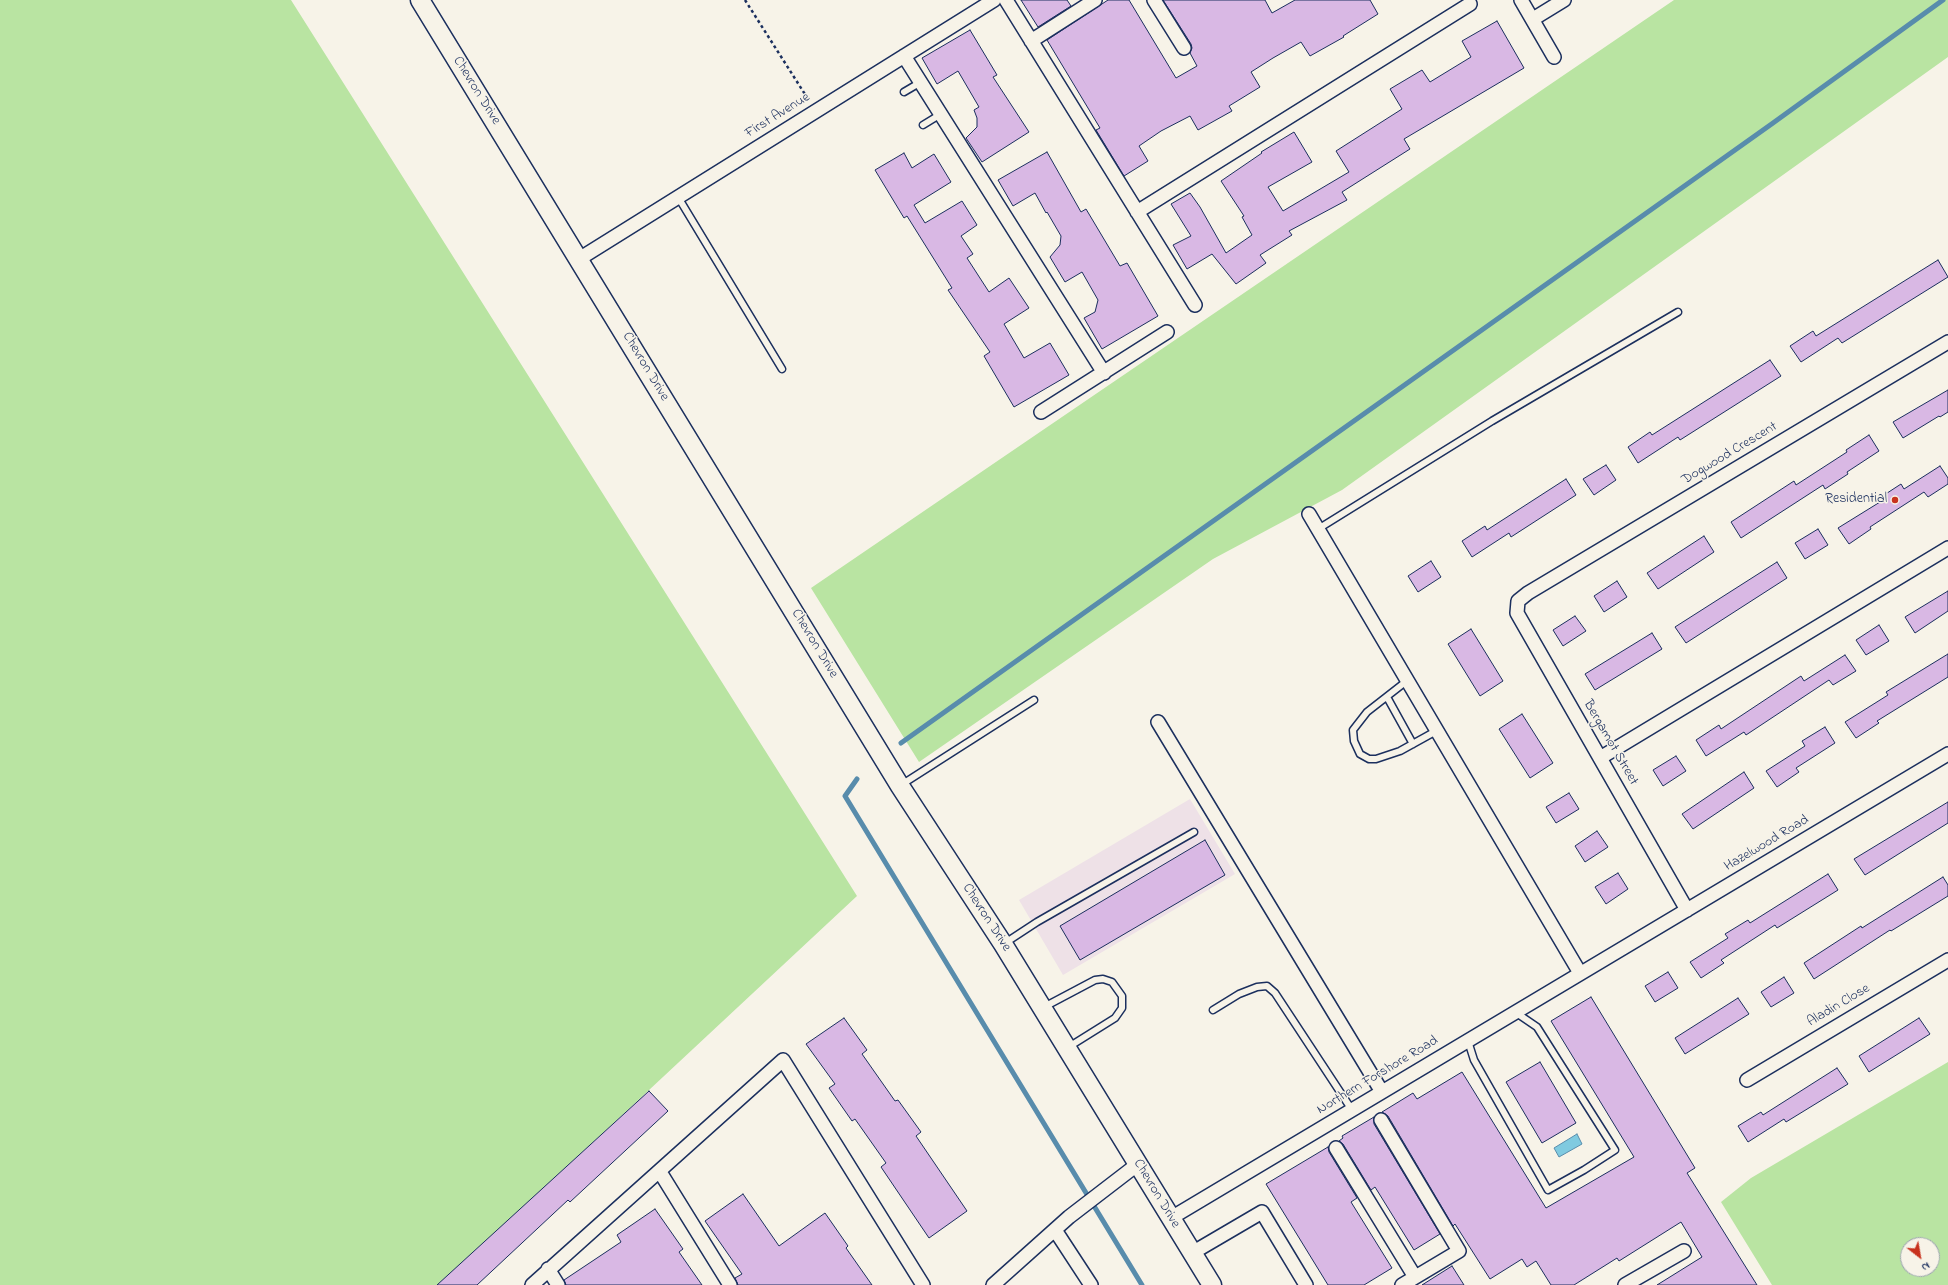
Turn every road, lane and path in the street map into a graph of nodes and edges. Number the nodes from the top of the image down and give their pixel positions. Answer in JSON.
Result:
{"nodes":[{"id":1,"x":420,"y":0,"type":"edge"},
{"id":2,"x":745,"y":0,"type":"edge"},
{"id":3,"x":994,"y":0,"type":"edge"},
{"id":4,"x":1006,"y":0,"type":"edge"},
{"id":5,"x":1095,"y":0,"type":"edge"},
{"id":6,"x":1154,"y":0,"type":"edge"},
{"id":7,"x":1521,"y":0,"type":"edge"},
{"id":8,"x":1564,"y":0,"type":"edge"},
{"id":9,"x":1470,"y":4,"type":"dead end"},
{"id":10,"x":1533,"y":19,"type":"junction"},
{"id":11,"x":1031,"y":41,"type":"junction"},
{"id":12,"x":1184,"y":48,"type":"dead end"},
{"id":13,"x":904,"y":56,"type":"junction"},
{"id":14,"x":1554,"y":56,"type":"dead end"},
{"id":15,"x":921,"y":82,"type":"junction"},
{"id":16,"x":904,"y":92,"type":"dead end"},
{"id":17,"x":815,"y":111,"type":"junction"},
{"id":18,"x":941,"y":114,"type":"junction"},
{"id":19,"x":923,"y":124,"type":"dead end"},
{"id":20,"x":678,"y":197,"type":"junction"},
{"id":21,"x":1137,"y":212,"type":"junction"},
{"id":22,"x":579,"y":259,"type":"junction"},
{"id":23,"x":1194,"y":305,"type":"dead end"},
{"id":24,"x":1678,"y":312,"type":"dead end"},
{"id":25,"x":1167,"y":332,"type":"dead end"},
{"id":26,"x":1948,"y":342,"type":"edge"},
{"id":27,"x":782,"y":369,"type":"dead end"},
{"id":28,"x":1104,"y":373,"type":"junction"},
{"id":29,"x":1041,"y":412,"type":"dead end"},
{"id":30,"x":1309,"y":514,"type":"dead end"},
{"id":31,"x":1318,"y":530,"type":"junction"},
{"id":32,"x":1948,"y":548,"type":"edge"},
{"id":33,"x":1528,"y":593,"type":"joint"},
{"id":34,"x":1408,"y":680,"type":"junction"},
{"id":35,"x":1387,"y":697,"type":"junction"},
{"id":36,"x":1034,"y":700,"type":"dead end"},
{"id":37,"x":1158,"y":722,"type":"dead end"},
{"id":38,"x":1438,"y":730,"type":"junction"},
{"id":39,"x":1413,"y":744,"type":"junction"},
{"id":40,"x":1948,"y":754,"type":"edge"},
{"id":41,"x":1600,"y":758,"type":"junction"},
{"id":42,"x":900,"y":786,"type":"junction"},
{"id":43,"x":1194,"y":832,"type":"dead end"},
{"id":44,"x":1687,"y":910,"type":"junction"},
{"id":45,"x":1003,"y":944,"type":"junction"},
{"id":46,"x":1948,"y":960,"type":"edge"},
{"id":47,"x":1602,"y":961,"type":"joint"},
{"id":48,"x":1580,"y":974,"type":"junction"},
{"id":49,"x":1043,"y":1008,"type":"junction"},
{"id":50,"x":1213,"y":1010,"type":"dead end"},
{"id":51,"x":1515,"y":1012,"type":"junction"},
{"id":52,"x":1468,"y":1041,"type":"junction"},
{"id":53,"x":1067,"y":1048,"type":"junction"},
{"id":54,"x":1747,"y":1080,"type":"dead end"},
{"id":55,"x":1382,"y":1092,"type":"junction"},
{"id":56,"x":1352,"y":1110,"type":"junction"},
{"id":57,"x":1381,"y":1120,"type":"dead end"},
{"id":58,"x":1336,"y":1148,"type":"dead end"},
{"id":59,"x":1138,"y":1164,"type":"junction"},
{"id":60,"x":660,"y":1172,"type":"junction"},
{"id":61,"x":1171,"y":1218,"type":"junction"},
{"id":62,"x":1055,"y":1230,"type":"junction"},
{"id":63,"x":1684,"y":1251,"type":"dead end"},
{"id":64,"x":1192,"y":1253,"type":"junction"},
{"id":65,"x":548,"y":1269,"type":"junction"},
{"id":66,"x":1415,"y":1277,"type":"junction"},
{"id":67,"x":532,"y":1285,"type":"edge"},
{"id":68,"x":558,"y":1285,"type":"edge"},
{"id":69,"x":730,"y":1285,"type":"edge"},
{"id":70,"x":923,"y":1285,"type":"edge"},
{"id":71,"x":993,"y":1285,"type":"edge"},
{"id":72,"x":1091,"y":1285,"type":"edge"},
{"id":73,"x":1212,"y":1285,"type":"edge"},
{"id":74,"x":1306,"y":1285,"type":"edge"},
{"id":75,"x":1402,"y":1285,"type":"edge"},
{"id":76,"x":1626,"y":1285,"type":"edge"}],
"edges":[{"from":1,"to":22,"type":"main road","name":"Chevron Drive"},
{"from":2,"to":17,"type":"path"},
{"from":3,"to":13,"type":"street","name":"First Avenue"},
{"from":4,"to":11,"type":"street"},
{"from":5,"to":11,"type":"street"},
{"from":6,"to":12,"type":"street"},
{"from":7,"to":10,"type":"street"},
{"from":8,"to":10,"type":"street"},
{"from":9,"to":21,"type":"street"},
{"from":10,"to":14,"type":"street"},
{"from":11,"to":21,"type":"street"},
{"from":13,"to":15,"type":"street"},
{"from":13,"to":17,"type":"street","name":"First Avenue"},
{"from":15,"to":16,"type":"lane"},
{"from":15,"to":18,"type":"street"},
{"from":17,"to":20,"type":"street","name":"First Avenue"},
{"from":18,"to":19,"type":"lane"},
{"from":18,"to":28,"type":"street"},
{"from":20,"to":22,"type":"street","name":"First Avenue"},
{"from":20,"to":27,"type":"lane"},
{"from":21,"to":23,"type":"street"},
{"from":22,"to":42,"type":"main road","name":"Chevron Drive"},
{"from":24,"to":31,"type":"lane"},
{"from":25,"to":28,"type":"street"},
{"from":26,"to":33,"type":"street","name":"Dogwood Crescent"},
{"from":28,"to":29,"type":"street"},
{"from":30,"to":31,"type":"street"},
{"from":31,"to":34,"type":"street"},
{"from":32,"to":41,"type":"street"},
{"from":33,"to":41,"type":"street","name":"Bergamot Street"},
{"from":34,"to":35,"type":"lane"},
{"from":34,"to":38,"type":"street"},
{"from":35,"to":39,"type":"lane"},
{"from":35,"to":39,"type":"lane"},
{"from":36,"to":42,"type":"lane"},
{"from":37,"to":55,"type":"street"},
{"from":38,"to":39,"type":"lane"},
{"from":38,"to":48,"type":"street"},
{"from":40,"to":44,"type":"street","name":"Hazelwood Road"},
{"from":41,"to":44,"type":"street","name":"Bergamot Street"},
{"from":42,"to":45,"type":"main road","name":"Chevron Drive"},
{"from":43,"to":45,"type":"lane"},
{"from":44,"to":47,"type":"street","name":"Hazelwood Road"},
{"from":45,"to":49,"type":"main road","name":"Chevron Drive"},
{"from":46,"to":54,"type":"street","name":"Aladin Close"},
{"from":47,"to":48,"type":"street","name":"Northern Forshore Road"},
{"from":48,"to":51,"type":"street","name":"Northern Forshore Road"},
{"from":49,"to":53,"type":"main road","name":"Chevron Drive"},
{"from":49,"to":53,"type":"lane"},
{"from":50,"to":56,"type":"lane"},
{"from":51,"to":52,"type":"street","name":"Northern Forshore Road"},
{"from":51,"to":52,"type":"lane"},
{"from":52,"to":55,"type":"street","name":"Northern Forshore Road"},
{"from":53,"to":59,"type":"main road","name":"Chevron Drive"},
{"from":55,"to":56,"type":"street","name":"Northern Forshore Road"},
{"from":56,"to":61,"type":"street","name":"Northern Forshore Road"},
{"from":57,"to":66,"type":"street"},
{"from":58,"to":66,"type":"street"},
{"from":59,"to":61,"type":"main road","name":"Chevron Drive"},
{"from":59,"to":62,"type":"street"},
{"from":60,"to":65,"type":"street"},
{"from":60,"to":69,"type":"street"},
{"from":60,"to":70,"type":"street"},
{"from":61,"to":64,"type":"main road","name":"Chevron Drive"},
{"from":62,"to":71,"type":"street"},
{"from":62,"to":72,"type":"street"},
{"from":63,"to":76,"type":"street"},
{"from":64,"to":73,"type":"main road","name":"Chevron Drive"},
{"from":64,"to":74,"type":"street"},
{"from":65,"to":67,"type":"street"},
{"from":65,"to":68,"type":"street"},
{"from":66,"to":75,"type":"street"}]}
